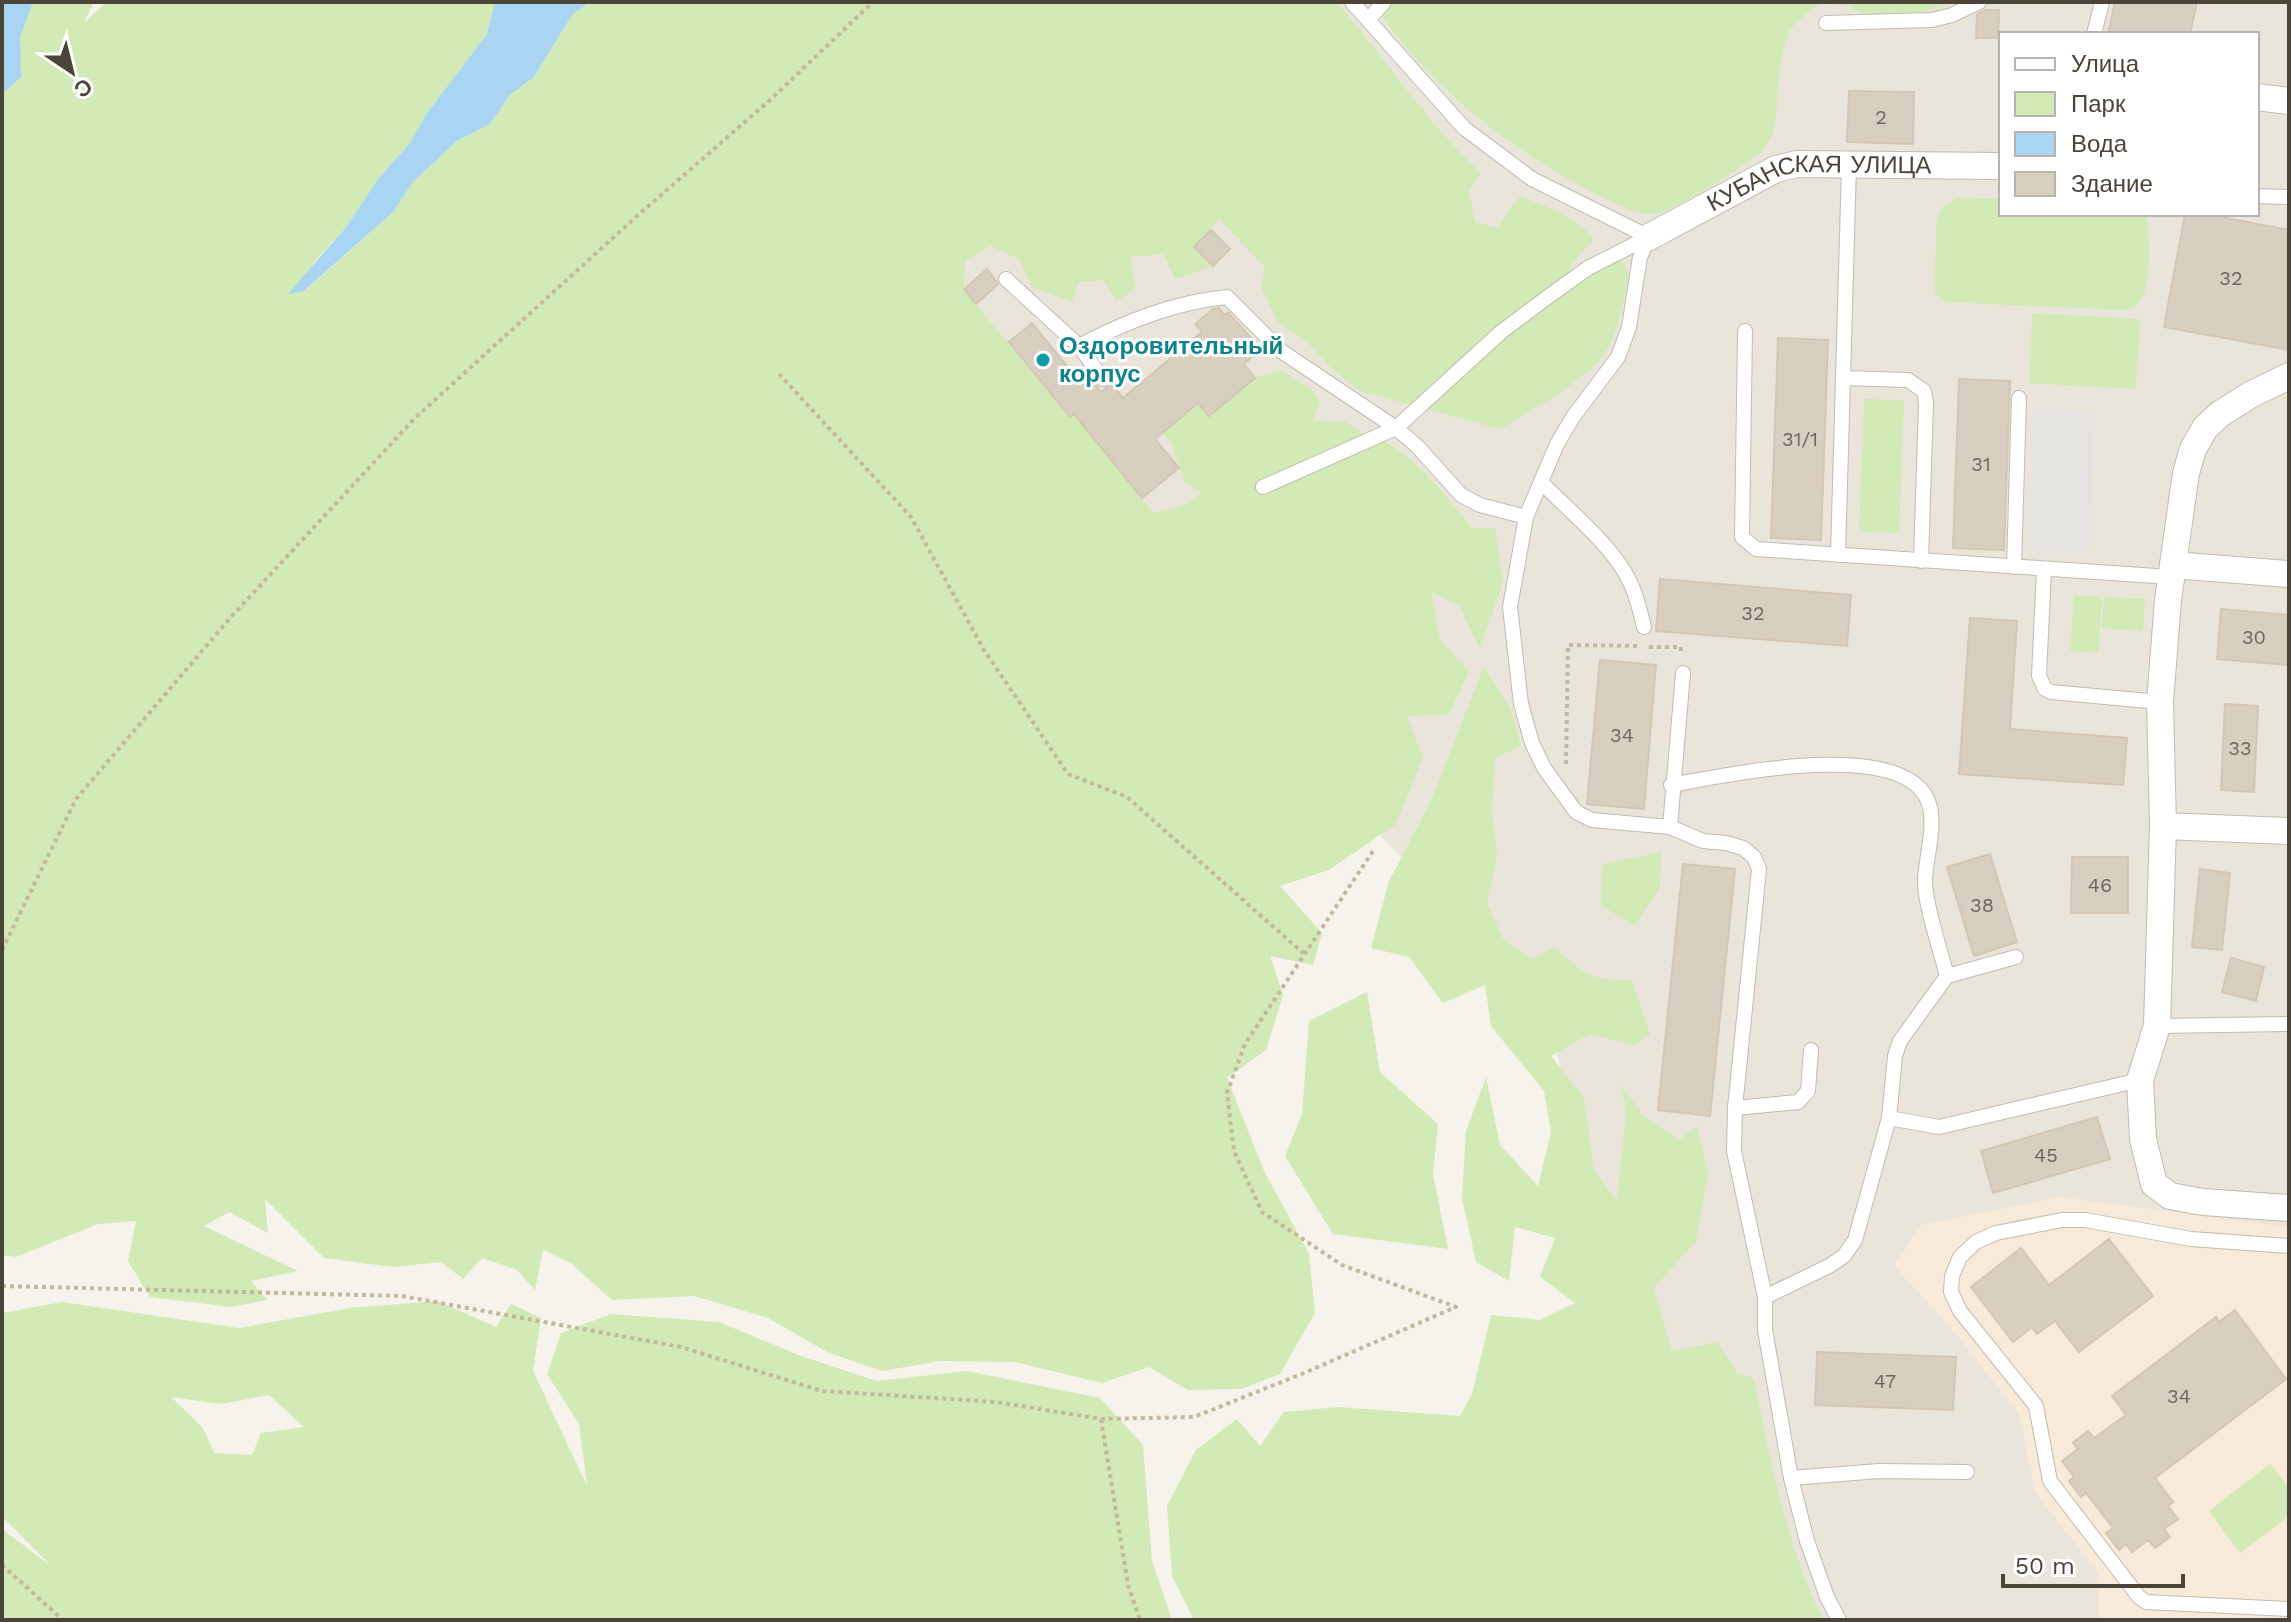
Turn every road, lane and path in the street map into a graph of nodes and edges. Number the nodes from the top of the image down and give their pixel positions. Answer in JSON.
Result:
{"nodes":[{"id":1,"x":873,"y":2,"type":"edge"},
{"id":2,"x":1352,"y":2,"type":"edge"},
{"id":3,"x":1384,"y":2,"type":"edge"},
{"id":4,"x":1979,"y":2,"type":"edge"},
{"id":5,"x":2102,"y":2,"type":"edge"},
{"id":6,"x":1368,"y":20,"type":"junction"},
{"id":7,"x":1826,"y":23,"type":"dead end"},
{"id":8,"x":2094,"y":32,"type":"edge"},
{"id":9,"x":2259,"y":97,"type":"edge"},
{"id":10,"x":2289,"y":101,"type":"edge"},
{"id":11,"x":1849,"y":165,"type":"junction"},
{"id":12,"x":1999,"y":166,"type":"edge"},
{"id":13,"x":2259,"y":196,"type":"edge"},
{"id":14,"x":2289,"y":197,"type":"edge"},
{"id":15,"x":1649,"y":237,"type":"junction"},
{"id":16,"x":1006,"y":279,"type":"dead end"},
{"id":17,"x":1745,"y":331,"type":"dead end"},
{"id":18,"x":1079,"y":346,"type":"junction"},
{"id":19,"x":779,"y":374,"type":"dead end"},
{"id":20,"x":2289,"y":376,"type":"edge"},
{"id":21,"x":1843,"y":378,"type":"junction"},
{"id":22,"x":1103,"y":379,"type":"dead end"},
{"id":23,"x":2019,"y":398,"type":"dead end"},
{"id":24,"x":1396,"y":428,"type":"junction"},
{"id":25,"x":1541,"y":482,"type":"junction"},
{"id":26,"x":1263,"y":487,"type":"dead end"},
{"id":27,"x":1526,"y":517,"type":"junction"},
{"id":28,"x":1838,"y":555,"type":"junction"},
{"id":29,"x":1921,"y":561,"type":"junction"},
{"id":30,"x":2014,"y":567,"type":"junction"},
{"id":31,"x":2044,"y":569,"type":"junction"},
{"id":32,"x":2172,"y":571,"type":"junction"},
{"id":33,"x":2289,"y":574,"type":"edge"},
{"id":34,"x":1644,"y":627,"type":"dead end"},
{"id":35,"x":1683,"y":673,"type":"joint"},
{"id":36,"x":2160,"y":702,"type":"junction"},
{"id":37,"x":1671,"y":785,"type":"junction"},
{"id":38,"x":1565,"y":800,"type":"junction"},
{"id":39,"x":2163,"y":826,"type":"junction"},
{"id":40,"x":1670,"y":827,"type":"junction"},
{"id":41,"x":2289,"y":831,"type":"edge"},
{"id":42,"x":1373,"y":851,"type":"dead end"},
{"id":43,"x":2,"y":950,"type":"edge"},
{"id":44,"x":1303,"y":953,"type":"junction"},
{"id":45,"x":2016,"y":957,"type":"dead end"},
{"id":46,"x":1947,"y":976,"type":"junction"},
{"id":47,"x":2289,"y":1024,"type":"edge"},
{"id":48,"x":2157,"y":1026,"type":"junction"},
{"id":49,"x":1811,"y":1050,"type":"dead end"},
{"id":50,"x":2140,"y":1080,"type":"junction"},
{"id":51,"x":1735,"y":1108,"type":"junction"},
{"id":52,"x":1889,"y":1118,"type":"junction"},
{"id":53,"x":2289,"y":1208,"type":"edge"},
{"id":54,"x":2289,"y":1246,"type":"edge"},
{"id":55,"x":2,"y":1286,"type":"edge"},
{"id":56,"x":1765,"y":1297,"type":"junction"},
{"id":57,"x":1101,"y":1419,"type":"junction"},
{"id":58,"x":1967,"y":1472,"type":"dead end"},
{"id":59,"x":1791,"y":1478,"type":"junction"},
{"id":60,"x":2,"y":1565,"type":"edge"},
{"id":61,"x":2289,"y":1609,"type":"edge"},
{"id":62,"x":63,"y":1620,"type":"edge"},
{"id":63,"x":1140,"y":1620,"type":"edge"},
{"id":64,"x":1839,"y":1620,"type":"edge"}],
"edges":[{"from":1,"to":43,"type":"path"},
{"from":2,"to":6,"type":"lane"},
{"from":3,"to":6,"type":"lane"},
{"from":4,"to":7,"type":"lane"},
{"from":5,"to":8,"type":"lane"},
{"from":6,"to":15,"type":"lane"},
{"from":9,"to":10,"type":"street"},
{"from":11,"to":12,"type":"street","name":"КУБАНСКАЯ УЛИЦА"},
{"from":11,"to":15,"type":"street","name":"КУБАНСКАЯ УЛИЦА"},
{"from":11,"to":21,"type":"lane"},
{"from":13,"to":14,"type":"lane"},
{"from":15,"to":24,"type":"lane"},
{"from":15,"to":25,"type":"lane"},
{"from":16,"to":18,"type":"lane"},
{"from":17,"to":28,"type":"lane"},
{"from":18,"to":22,"type":"lane"},
{"from":18,"to":24,"type":"lane"},
{"from":19,"to":44,"type":"path"},
{"from":20,"to":32,"type":"street"},
{"from":21,"to":28,"type":"lane"},
{"from":21,"to":29,"type":"lane"},
{"from":23,"to":30,"type":"lane"},
{"from":24,"to":26,"type":"lane"},
{"from":24,"to":27,"type":"lane"},
{"from":25,"to":27,"type":"lane"},
{"from":25,"to":34,"type":"lane"},
{"from":27,"to":38,"type":"lane"},
{"from":28,"to":29,"type":"lane"},
{"from":29,"to":30,"type":"lane"},
{"from":30,"to":31,"type":"lane"},
{"from":31,"to":32,"type":"lane"},
{"from":31,"to":36,"type":"lane"},
{"from":32,"to":33,"type":"street"},
{"from":32,"to":36,"type":"street"},
{"from":35,"to":37,"type":"lane"},
{"from":35,"to":38,"type":"path"},
{"from":36,"to":39,"type":"street"},
{"from":37,"to":40,"type":"lane"},
{"from":37,"to":46,"type":"lane"},
{"from":38,"to":40,"type":"lane"},
{"from":39,"to":41,"type":"street"},
{"from":39,"to":48,"type":"street"},
{"from":40,"to":51,"type":"lane"},
{"from":42,"to":44,"type":"path"},
{"from":44,"to":57,"type":"path"},
{"from":45,"to":46,"type":"lane"},
{"from":46,"to":52,"type":"lane"},
{"from":47,"to":48,"type":"lane"},
{"from":48,"to":50,"type":"street"},
{"from":49,"to":51,"type":"lane"},
{"from":50,"to":52,"type":"lane"},
{"from":50,"to":53,"type":"street"},
{"from":51,"to":56,"type":"lane"},
{"from":52,"to":56,"type":"lane"},
{"from":54,"to":61,"type":"lane"},
{"from":55,"to":57,"type":"path"},
{"from":56,"to":59,"type":"lane"},
{"from":57,"to":63,"type":"path"},
{"from":58,"to":59,"type":"lane"},
{"from":59,"to":64,"type":"lane"},
{"from":60,"to":62,"type":"path"}]}
